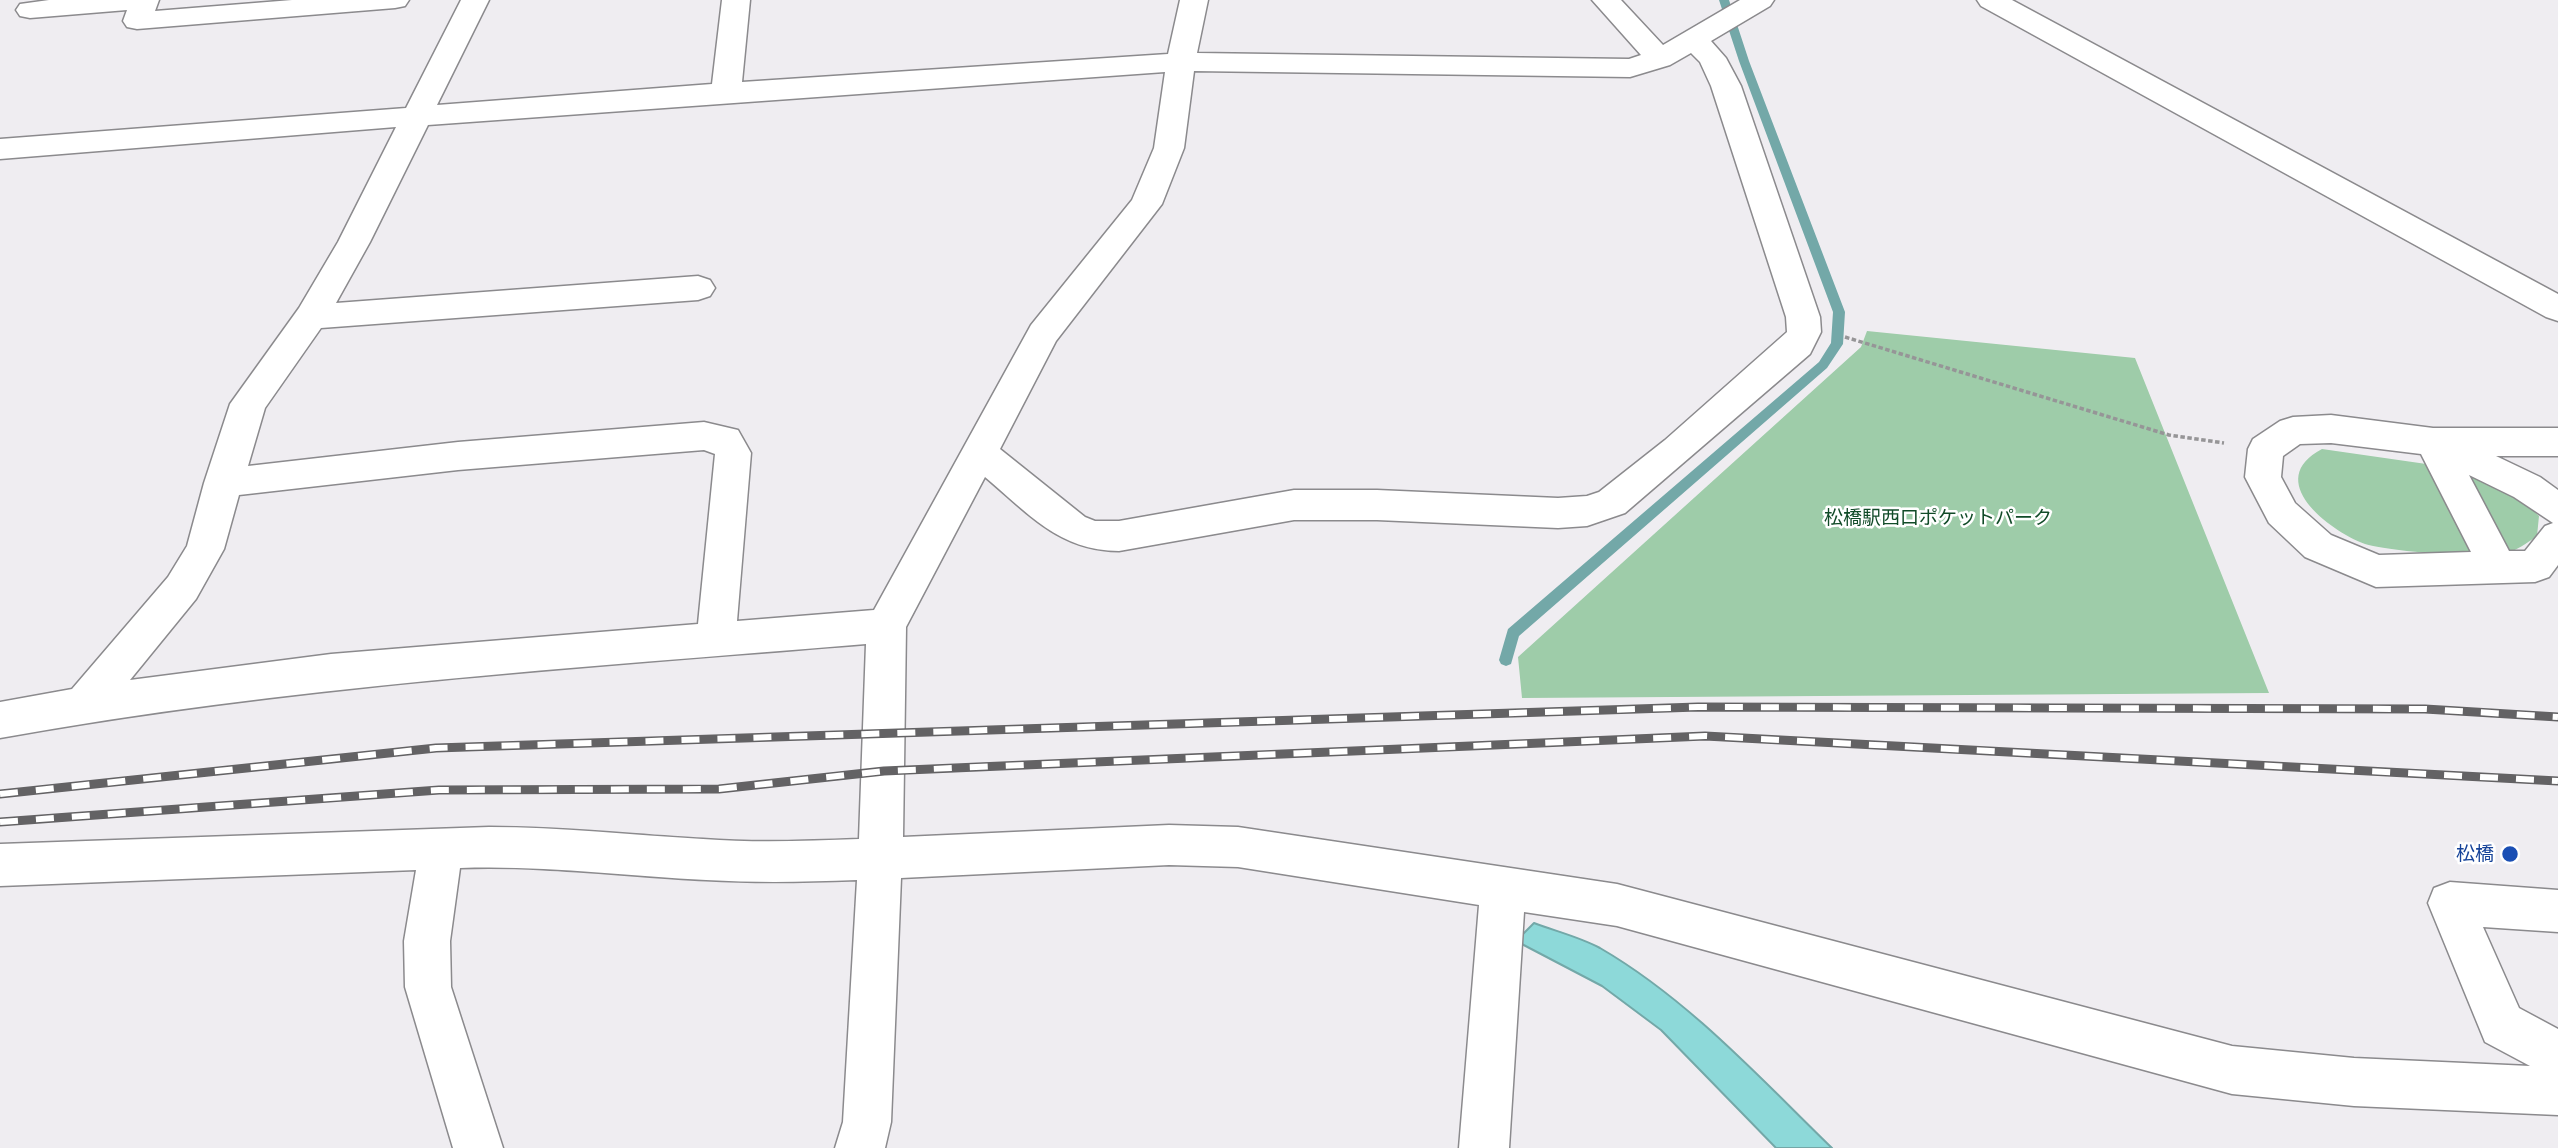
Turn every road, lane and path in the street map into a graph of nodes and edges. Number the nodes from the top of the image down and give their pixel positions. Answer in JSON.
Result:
{"nodes":[{"id":1,"x":395,"y":0,"type":"edge"},
{"id":2,"x":736,"y":0,"type":"edge"},
{"id":3,"x":1194,"y":0,"type":"edge"},
{"id":4,"x":1606,"y":0,"type":"edge"},
{"id":5,"x":1991,"y":0,"type":"edge"},
{"id":6,"x":482,"y":1,"type":"edge"},
{"id":7,"x":1753,"y":4,"type":"edge"},
{"id":8,"x":30,"y":10,"type":"dead end"},
{"id":9,"x":1705,"y":33,"type":"junction"},
{"id":10,"x":1660,"y":60,"type":"junction"},
{"id":11,"x":1181,"y":62,"type":"junction"},
{"id":12,"x":726,"y":92,"type":"junction"},
{"id":13,"x":415,"y":116,"type":"junction"},
{"id":14,"x":0,"y":149,"type":"edge"},
{"id":15,"x":698,"y":288,"type":"dead end"},
{"id":16,"x":2558,"y":309,"type":"edge"},
{"id":17,"x":311,"y":317,"type":"junction"},
{"id":18,"x":1855,"y":338,"type":"dead end"},
{"id":19,"x":2433,"y":442,"type":"junction"},
{"id":20,"x":2558,"y":442,"type":"edge"},
{"id":21,"x":2266,"y":449,"type":"junction"},
{"id":22,"x":980,"y":453,"type":"junction"},
{"id":23,"x":222,"y":483,"type":"junction"},
{"id":24,"x":2558,"y":510,"type":"edge"},
{"id":25,"x":2558,"y":537,"type":"edge"},
{"id":26,"x":2498,"y":567,"type":"junction"},
{"id":27,"x":886,"y":626,"type":"junction"},
{"id":28,"x":716,"y":641,"type":"junction"},
{"id":29,"x":85,"y":704,"type":"junction"},
{"id":30,"x":0,"y":720,"type":"edge"},
{"id":31,"x":441,"y":848,"type":"junction"},
{"id":32,"x":879,"y":858,"type":"junction"},
{"id":33,"x":0,"y":865,"type":"edge"},
{"id":34,"x":1503,"y":888,"type":"junction"},
{"id":35,"x":2558,"y":911,"type":"edge"},
{"id":36,"x":2558,"y":1058,"type":"edge"},
{"id":37,"x":2558,"y":1091,"type":"edge"},
{"id":38,"x":478,"y":1148,"type":"edge"},
{"id":39,"x":860,"y":1148,"type":"edge"},
{"id":40,"x":1484,"y":1148,"type":"edge"}],
"edges":[{"from":1,"to":8,"type":"street"},
{"from":2,"to":12,"type":"street"},
{"from":3,"to":11,"type":"street"},
{"from":4,"to":10,"type":"street"},
{"from":5,"to":16,"type":"street"},
{"from":6,"to":13,"type":"street"},
{"from":7,"to":9,"type":"street"},
{"from":9,"to":10,"type":"street"},
{"from":9,"to":22,"type":"street"},
{"from":10,"to":11,"type":"street"},
{"from":11,"to":12,"type":"street"},
{"from":11,"to":22,"type":"street"},
{"from":12,"to":13,"type":"street"},
{"from":13,"to":14,"type":"street"},
{"from":13,"to":17,"type":"street"},
{"from":15,"to":17,"type":"street"},
{"from":17,"to":23,"type":"street"},
{"from":18,"to":21,"type":"path"},
{"from":19,"to":20,"type":"street"},
{"from":19,"to":21,"type":"street"},
{"from":19,"to":24,"type":"street"},
{"from":19,"to":26,"type":"street"},
{"from":21,"to":26,"type":"street"},
{"from":22,"to":27,"type":"street"},
{"from":23,"to":28,"type":"street"},
{"from":23,"to":29,"type":"street"},
{"from":25,"to":26,"type":"street"},
{"from":27,"to":28,"type":"street"},
{"from":27,"to":32,"type":"street"},
{"from":28,"to":29,"type":"street"},
{"from":29,"to":30,"type":"street"},
{"from":31,"to":32,"type":"street"},
{"from":31,"to":33,"type":"street"},
{"from":31,"to":38,"type":"street"},
{"from":32,"to":34,"type":"street"},
{"from":32,"to":39,"type":"street"},
{"from":34,"to":37,"type":"street"},
{"from":34,"to":40,"type":"street"},
{"from":35,"to":36,"type":"street"}]}
